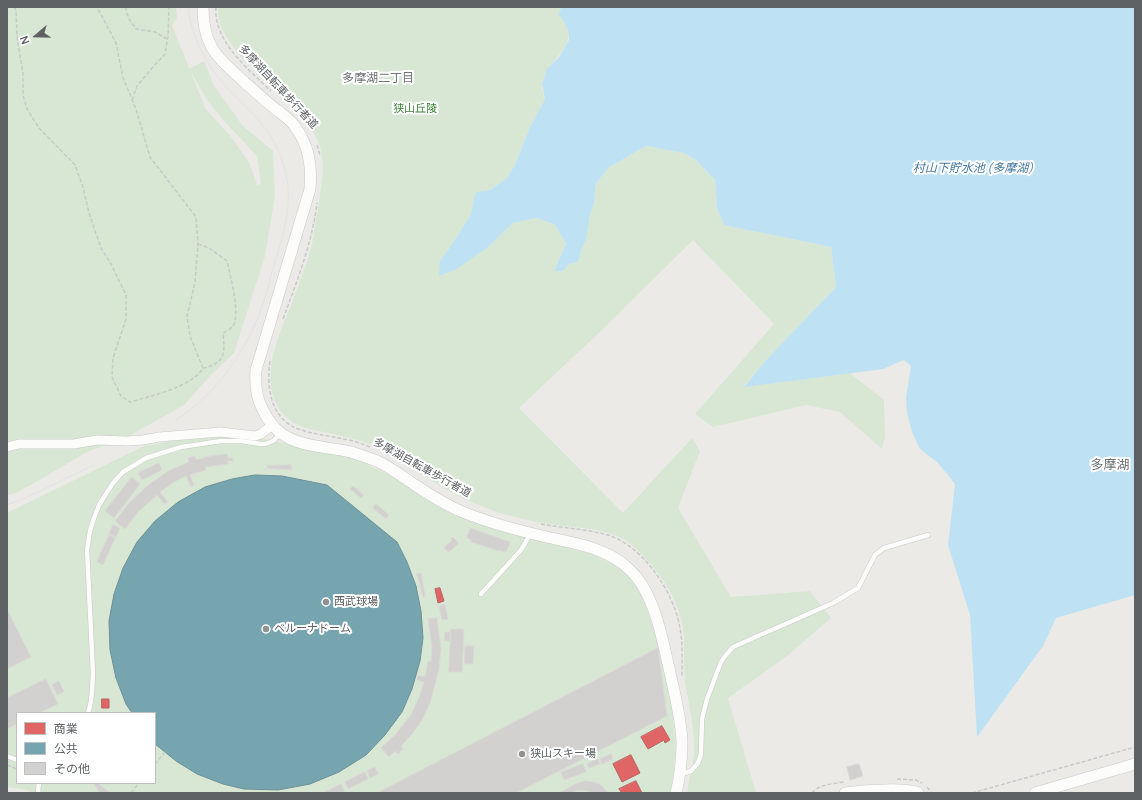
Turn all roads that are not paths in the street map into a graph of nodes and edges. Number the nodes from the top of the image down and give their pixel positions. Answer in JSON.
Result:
{"nodes":[{"id":1,"x":203,"y":7,"type":"edge"},
{"id":2,"x":272,"y":425,"type":"junction"},
{"id":3,"x":281,"y":433,"type":"junction"},
{"id":4,"x":7,"y":447,"type":"edge"},
{"id":5,"x":533,"y":528,"type":"junction"},
{"id":6,"x":928,"y":535,"type":"dead end"},
{"id":7,"x":481,"y":594,"type":"dead end"},
{"id":8,"x":88,"y":712,"type":"edge"},
{"id":9,"x":1135,"y":764,"type":"edge"},
{"id":10,"x":680,"y":774,"type":"junction"},
{"id":11,"x":676,"y":793,"type":"edge"},
{"id":12,"x":845,"y":793,"type":"edge"},
{"id":13,"x":918,"y":793,"type":"edge"},
{"id":14,"x":1035,"y":793,"type":"edge"}],
"edges":[{"from":1,"to":2,"type":"street"},
{"from":2,"to":3,"type":"street"},
{"from":2,"to":4,"type":"street"},
{"from":3,"to":5,"type":"street"},
{"from":3,"to":8,"type":"lane"},
{"from":5,"to":7,"type":"lane"},
{"from":5,"to":10,"type":"street"},
{"from":6,"to":10,"type":"lane"},
{"from":9,"to":14,"type":"street"},
{"from":10,"to":11,"type":"street"},
{"from":12,"to":13,"type":"street"}]}
